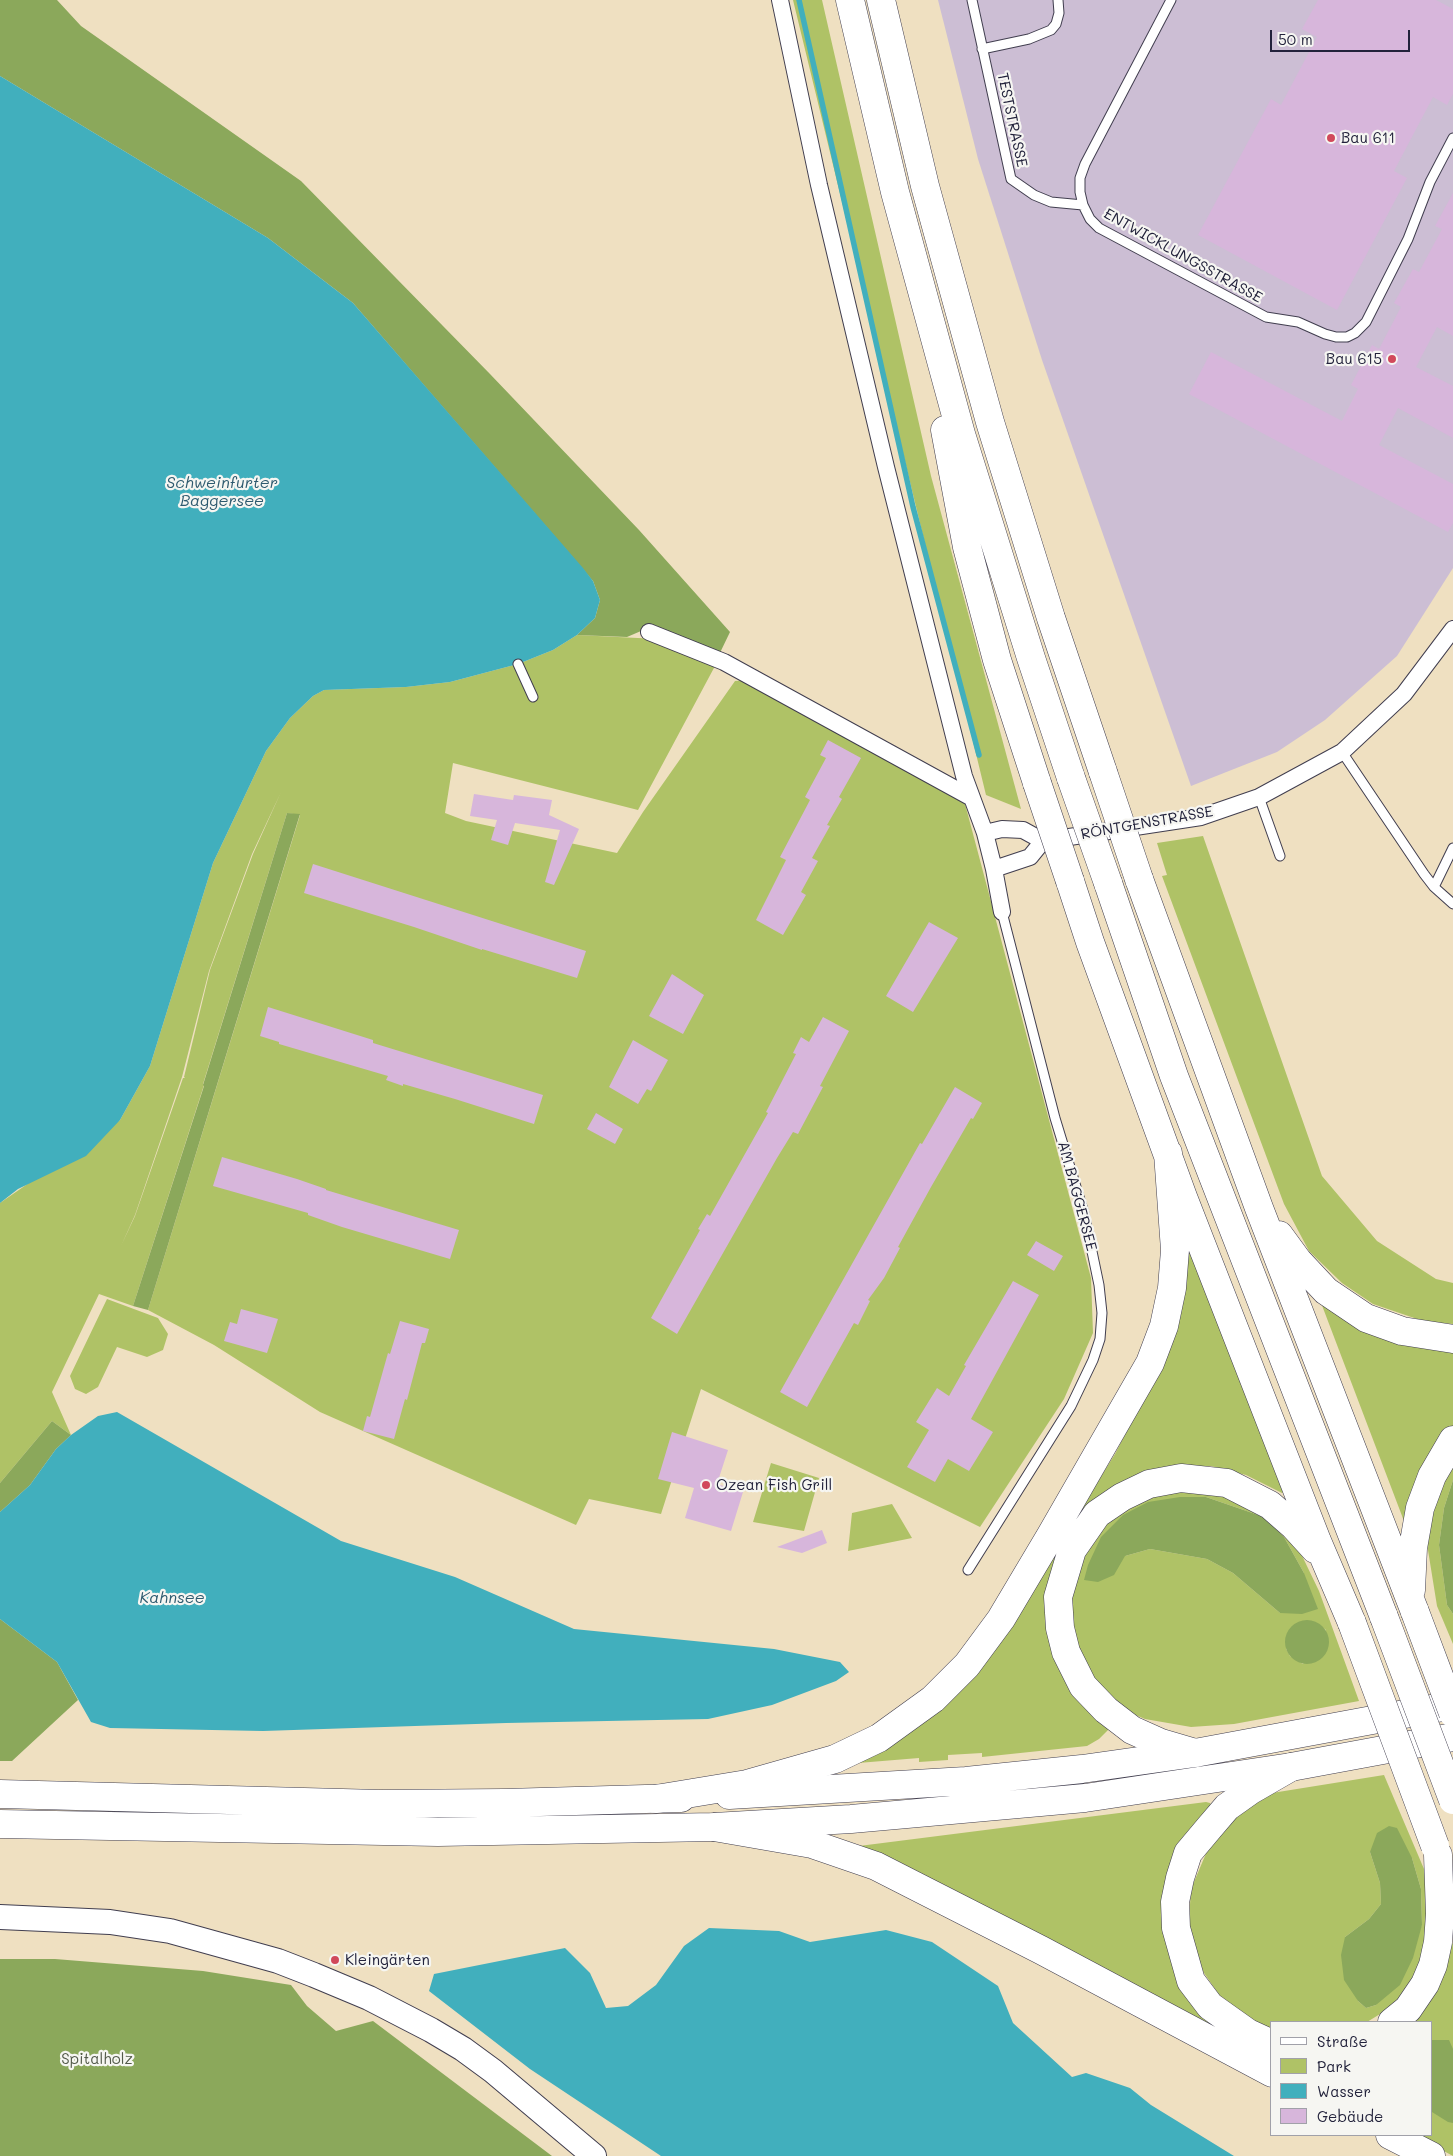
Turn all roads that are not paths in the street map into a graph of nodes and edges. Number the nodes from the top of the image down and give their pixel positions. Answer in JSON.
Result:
{"nodes":[{"id":1,"x":780,"y":0,"type":"edge"},
{"id":2,"x":850,"y":0,"type":"edge"},
{"id":3,"x":881,"y":0,"type":"edge"},
{"id":4,"x":972,"y":0,"type":"edge"},
{"id":5,"x":1058,"y":0,"type":"edge"},
{"id":6,"x":1171,"y":0,"type":"edge"},
{"id":7,"x":982,"y":49,"type":"junction"},
{"id":8,"x":1453,"y":138,"type":"edge"},
{"id":9,"x":1083,"y":205,"type":"junction"},
{"id":10,"x":936,"y":342,"type":"junction"},
{"id":11,"x":1453,"y":629,"type":"edge"},
{"id":12,"x":649,"y":632,"type":"dead end"},
{"id":13,"x":518,"y":664,"type":"dead end"},
{"id":14,"x":533,"y":696,"type":"dead end"},
{"id":15,"x":1342,"y":752,"type":"junction"},
{"id":16,"x":1259,"y":797,"type":"junction"},
{"id":17,"x":972,"y":798,"type":"junction"},
{"id":18,"x":984,"y":833,"type":"junction"},
{"id":19,"x":1043,"y":841,"type":"junction"},
{"id":20,"x":1453,"y":848,"type":"edge"},
{"id":21,"x":1280,"y":856,"type":"dead end"},
{"id":22,"x":994,"y":868,"type":"junction"},
{"id":23,"x":1434,"y":887,"type":"junction"},
{"id":24,"x":1453,"y":904,"type":"edge"},
{"id":25,"x":1002,"y":912,"type":"joint"},
{"id":26,"x":1168,"y":1152,"type":"junction"},
{"id":27,"x":1259,"y":1208,"type":"junction"},
{"id":28,"x":1453,"y":1339,"type":"edge"},
{"id":29,"x":1453,"y":1440,"type":"edge"},
{"id":30,"x":1328,"y":1563,"type":"junction"},
{"id":31,"x":968,"y":1570,"type":"dead end"},
{"id":32,"x":1413,"y":1607,"type":"junction"},
{"id":33,"x":1453,"y":1705,"type":"edge"},
{"id":34,"x":1453,"y":1712,"type":"edge"},
{"id":35,"x":1453,"y":1737,"type":"edge"},
{"id":36,"x":1195,"y":1753,"type":"junction"},
{"id":37,"x":1291,"y":1767,"type":"junction"},
{"id":38,"x":0,"y":1794,"type":"edge"},
{"id":39,"x":656,"y":1799,"type":"junction"},
{"id":40,"x":1453,"y":1800,"type":"edge"},
{"id":41,"x":0,"y":1824,"type":"edge"},
{"id":42,"x":714,"y":1827,"type":"junction"},
{"id":43,"x":1437,"y":1850,"type":"junction"},
{"id":44,"x":1453,"y":1894,"type":"edge"},
{"id":45,"x":0,"y":1917,"type":"edge"},
{"id":46,"x":1393,"y":2021,"type":"edge"},
{"id":47,"x":1270,"y":2043,"type":"edge"},
{"id":48,"x":1270,"y":2072,"type":"edge"},
{"id":49,"x":1392,"y":2136,"type":"edge"},
{"id":50,"x":594,"y":2156,"type":"edge"},
{"id":51,"x":1431,"y":2156,"type":"edge"}],
"edges":[{"from":1,"to":17,"type":"street","name":"AM BAGGERSEE"},
{"from":2,"to":10,"type":"highway"},
{"from":3,"to":27,"type":"highway","bridge":true},
{"from":4,"to":7,"type":"lane","name":"TESTSTRASSE"},
{"from":5,"to":7,"type":"lane"},
{"from":6,"to":9,"type":"lane","name":"ENTWICKLUNGSSTRASSE"},
{"from":7,"to":9,"type":"lane","name":"TESTSTRASSE"},
{"from":8,"to":9,"type":"lane","name":"ENTWICKLUNGSSTRASSE"},
{"from":10,"to":26,"type":"highway","bridge":true},
{"from":10,"to":40,"type":"highway","bridge":true},
{"from":11,"to":15,"type":"street","name":"RÖNTGENSTRASSE"},
{"from":12,"to":17,"type":"street"},
{"from":13,"to":14,"type":"lane"},
{"from":15,"to":16,"type":"street","name":"RÖNTGENSTRASSE"},
{"from":15,"to":23,"type":"lane"},
{"from":16,"to":19,"type":"street","name":"RÖNTGENSTRASSE"},
{"from":16,"to":21,"type":"lane"},
{"from":17,"to":18,"type":"street","name":"AM BAGGERSEE"},
{"from":18,"to":19,"type":"street"},
{"from":18,"to":22,"type":"street","name":"AM BAGGERSEE"},
{"from":19,"to":22,"type":"street"},
{"from":20,"to":23,"type":"lane"},
{"from":22,"to":25,"type":"street","name":"AM BAGGERSEE"},
{"from":23,"to":24,"type":"lane"},
{"from":25,"to":31,"type":"lane","name":"AM BAGGERSEE"},
{"from":26,"to":30,"type":"highway"},
{"from":26,"to":39,"type":"highway"},
{"from":27,"to":28,"type":"highway"},
{"from":27,"to":32,"type":"highway"},
{"from":29,"to":32,"type":"highway"},
{"from":30,"to":36,"type":"highway"},
{"from":30,"to":43,"type":"highway","bridge":true},
{"from":32,"to":34,"type":"highway","bridge":true},
{"from":33,"to":36,"type":"highway"},
{"from":35,"to":37,"type":"highway"},
{"from":36,"to":39,"type":"highway"},
{"from":37,"to":42,"type":"highway"},
{"from":37,"to":47,"type":"highway"},
{"from":38,"to":39,"type":"highway"},
{"from":41,"to":42,"type":"highway"},
{"from":42,"to":48,"type":"highway"},
{"from":43,"to":44,"type":"highway"},
{"from":43,"to":46,"type":"highway"},
{"from":45,"to":50,"type":"main road"},
{"from":49,"to":51,"type":"highway"}]}
